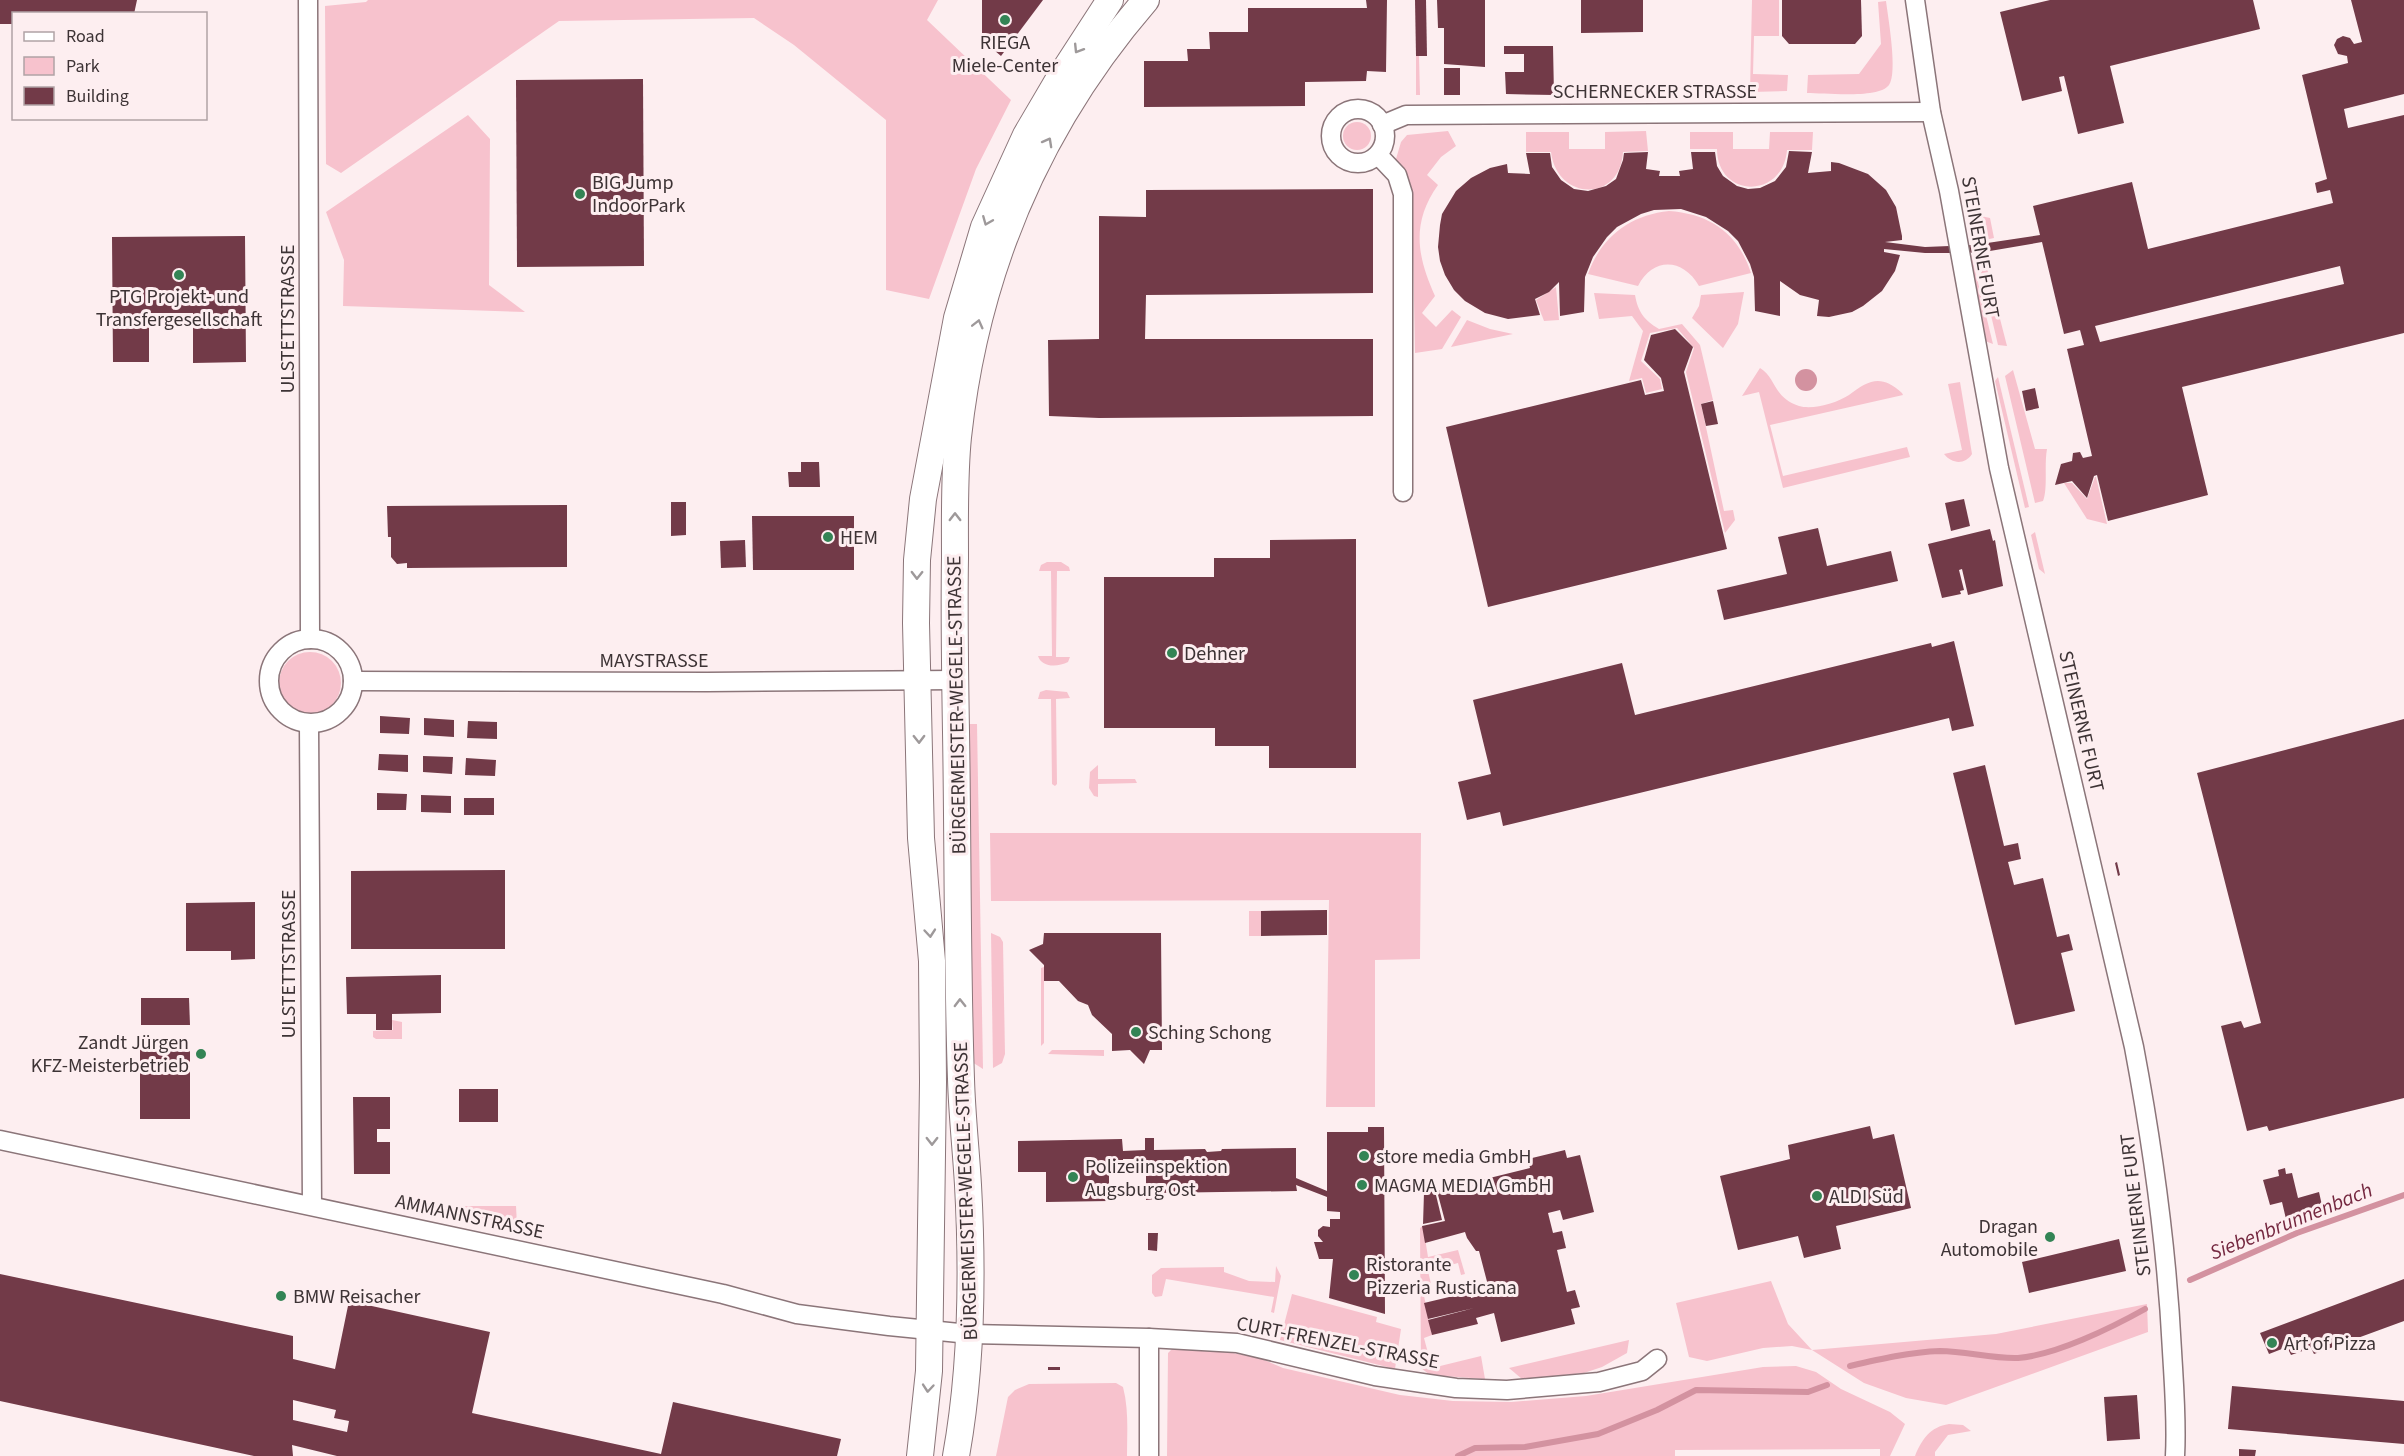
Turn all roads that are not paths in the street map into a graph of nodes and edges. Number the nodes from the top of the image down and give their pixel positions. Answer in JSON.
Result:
{"nodes":[{"id":1,"x":308,"y":0,"type":"edge"},
{"id":2,"x":1110,"y":0,"type":"edge"},
{"id":3,"x":1146,"y":0,"type":"edge"},
{"id":4,"x":1916,"y":0,"type":"edge"},
{"id":5,"x":1931,"y":112,"type":"junction"},
{"id":6,"x":1382,"y":125,"type":"junction"},
{"id":7,"x":1378,"y":155,"type":"junction"},
{"id":8,"x":1403,"y":492,"type":"dead end"},
{"id":9,"x":310,"y":639,"type":"junction"},
{"id":10,"x":918,"y":680,"type":"junction"},
{"id":11,"x":955,"y":680,"type":"junction"},
{"id":12,"x":353,"y":681,"type":"junction"},
{"id":13,"x":309,"y":724,"type":"junction"},
{"id":14,"x":0,"y":1140,"type":"edge"},
{"id":15,"x":312,"y":1205,"type":"junction"},
{"id":16,"x":930,"y":1330,"type":"junction"},
{"id":17,"x":969,"y":1334,"type":"junction"},
{"id":18,"x":1149,"y":1338,"type":"junction"},
{"id":19,"x":1656,"y":1359,"type":"dead end"},
{"id":20,"x":920,"y":1456,"type":"edge"},
{"id":21,"x":956,"y":1456,"type":"edge"},
{"id":22,"x":1149,"y":1456,"type":"edge"},
{"id":23,"x":2175,"y":1456,"type":"edge"}],
"edges":[{"from":1,"to":9,"type":"street","name":"ULSTETTSTRASSE"},
{"from":2,"to":10,"type":"main road","name":"BÜRGERMEISTER-WEGELE-STRASSE","one_way":true},
{"from":11,"to":3,"type":"main road","name":"BÜRGERMEISTER-WEGELE-STRASSE","one_way":true},
{"from":4,"to":5,"type":"street","name":"STEINERNE FURT"},
{"from":5,"to":6,"type":"street","name":"SCHERNECKER STRASSE"},
{"from":5,"to":23,"type":"street","name":"STEINERNE FURT"},
{"from":6,"to":7,"type":"street"},
{"from":6,"to":7,"type":"street"},
{"from":7,"to":8,"type":"street"},
{"from":9,"to":12,"type":"street"},
{"from":9,"to":13,"type":"street"},
{"from":10,"to":11,"type":"street","name":"MAYSTRASSE"},
{"from":10,"to":12,"type":"street","name":"MAYSTRASSE"},
{"from":10,"to":16,"type":"main road","name":"BÜRGERMEISTER-WEGELE-STRASSE","one_way":true},
{"from":17,"to":11,"type":"main road","name":"BÜRGERMEISTER-WEGELE-STRASSE","one_way":true},
{"from":12,"to":13,"type":"street"},
{"from":13,"to":15,"type":"street","name":"ULSTETTSTRASSE"},
{"from":14,"to":15,"type":"street","name":"AMMANNSTRASSE"},
{"from":15,"to":16,"type":"street","name":"AMMANNSTRASSE"},
{"from":16,"to":17,"type":"street","name":"CURT-FRENZEL-STRASSE"},
{"from":16,"to":20,"type":"main road","name":"BÜRGERMEISTER-WEGELE-STRASSE","one_way":true},
{"from":17,"to":18,"type":"street","name":"CURT-FRENZEL-STRASSE"},
{"from":17,"to":21,"type":"main road","name":"BÜRGERMEISTER-WEGELE-STRASSE"},
{"from":18,"to":19,"type":"street","name":"CURT-FRENZEL-STRASSE"},
{"from":18,"to":22,"type":"street"}]}
